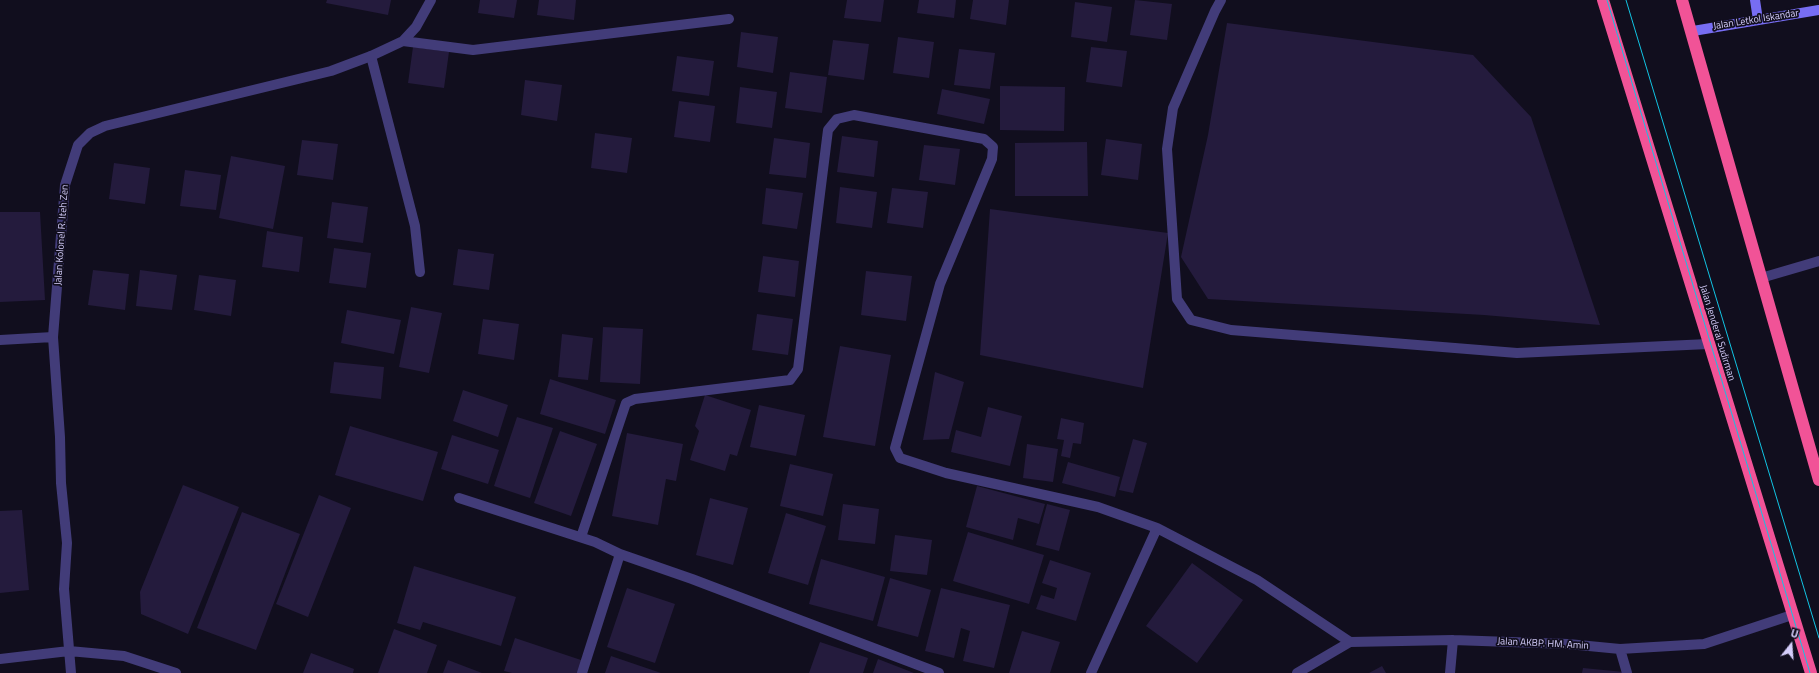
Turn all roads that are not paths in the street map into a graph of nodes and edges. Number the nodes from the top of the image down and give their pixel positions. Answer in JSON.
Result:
{"nodes":[{"id":1,"x":431,"y":0,"type":"edge"},
{"id":2,"x":1221,"y":0,"type":"edge"},
{"id":3,"x":1603,"y":0,"type":"edge"},
{"id":4,"x":1682,"y":0,"type":"edge"},
{"id":5,"x":1754,"y":0,"type":"edge"},
{"id":6,"x":1819,"y":10,"type":"edge"},
{"id":7,"x":729,"y":19,"type":"dead end"},
{"id":8,"x":1758,"y":20,"type":"junction"},
{"id":9,"x":1692,"y":31,"type":"junction"},
{"id":10,"x":403,"y":41,"type":"junction"},
{"id":11,"x":371,"y":56,"type":"junction"},
{"id":12,"x":1819,"y":261,"type":"edge"},
{"id":13,"x":420,"y":272,"type":"dead end"},
{"id":14,"x":1761,"y":278,"type":"junction"},
{"id":15,"x":53,"y":337,"type":"junction"},
{"id":16,"x":0,"y":340,"type":"edge"},
{"id":17,"x":1708,"y":344,"type":"junction"},
{"id":18,"x":1819,"y":480,"type":"edge"},
{"id":19,"x":459,"y":498,"type":"dead end"},
{"id":20,"x":1157,"y":528,"type":"junction"},
{"id":21,"x":581,"y":537,"type":"junction"},
{"id":22,"x":620,"y":554,"type":"junction"},
{"id":23,"x":1792,"y":615,"type":"junction"},
{"id":24,"x":1453,"y":640,"type":"junction"},
{"id":25,"x":1350,"y":642,"type":"junction"},
{"id":26,"x":1620,"y":649,"type":"junction"},
{"id":27,"x":69,"y":651,"type":"junction"},
{"id":28,"x":0,"y":659,"type":"edge"},
{"id":29,"x":71,"y":673,"type":"edge"},
{"id":30,"x":176,"y":673,"type":"edge"},
{"id":31,"x":582,"y":673,"type":"edge"},
{"id":32,"x":939,"y":673,"type":"edge"},
{"id":33,"x":1091,"y":673,"type":"edge"},
{"id":34,"x":1297,"y":673,"type":"edge"},
{"id":35,"x":1450,"y":673,"type":"edge"},
{"id":36,"x":1627,"y":673,"type":"edge"},
{"id":37,"x":1811,"y":673,"type":"edge"}],
"edges":[{"from":1,"to":10,"type":"street","name":"Jalan Kolonel R. Iteh Zen"},
{"from":2,"to":17,"type":"street"},
{"from":3,"to":17,"type":"highway","name":"Jalan Jenderal Sudirman"},
{"from":4,"to":9,"type":"highway"},
{"from":5,"to":8,"type":"main road"},
{"from":6,"to":8,"type":"main road","name":"Jalan Letkol Iskandar"},
{"from":7,"to":10,"type":"street"},
{"from":8,"to":9,"type":"main road","name":"Jalan Letkol Iskandar"},
{"from":9,"to":14,"type":"highway"},
{"from":10,"to":11,"type":"street","name":"Jalan Kolonel R. Iteh Zen"},
{"from":11,"to":13,"type":"street"},
{"from":11,"to":15,"type":"street","name":"Jalan Kolonel R. Iteh Zen"},
{"from":12,"to":14,"type":"street"},
{"from":14,"to":18,"type":"highway"},
{"from":15,"to":16,"type":"street"},
{"from":15,"to":27,"type":"street","name":"Jalan Kolonel R. Iteh Zen"},
{"from":17,"to":23,"type":"highway","name":"Jalan Jenderal Sudirman"},
{"from":19,"to":21,"type":"street"},
{"from":20,"to":21,"type":"street"},
{"from":20,"to":25,"type":"street"},
{"from":20,"to":33,"type":"street"},
{"from":21,"to":22,"type":"street"},
{"from":22,"to":31,"type":"street"},
{"from":22,"to":32,"type":"street"},
{"from":23,"to":26,"type":"street","name":"Jalan AKBP. HM. Amin"},
{"from":23,"to":37,"type":"highway","name":"Jalan Jenderal Sudirman"},
{"from":24,"to":25,"type":"street","name":"Jalan AKBP. HM. Amin"},
{"from":24,"to":26,"type":"street","name":"Jalan AKBP. HM. Amin"},
{"from":24,"to":35,"type":"street"},
{"from":25,"to":34,"type":"street","name":"Jalan AKBP. HM. Amin"},
{"from":26,"to":36,"type":"street"},
{"from":27,"to":28,"type":"street"},
{"from":27,"to":29,"type":"street","name":"Jalan Kolonel R. Iteh Zen"},
{"from":27,"to":30,"type":"street"}]}
